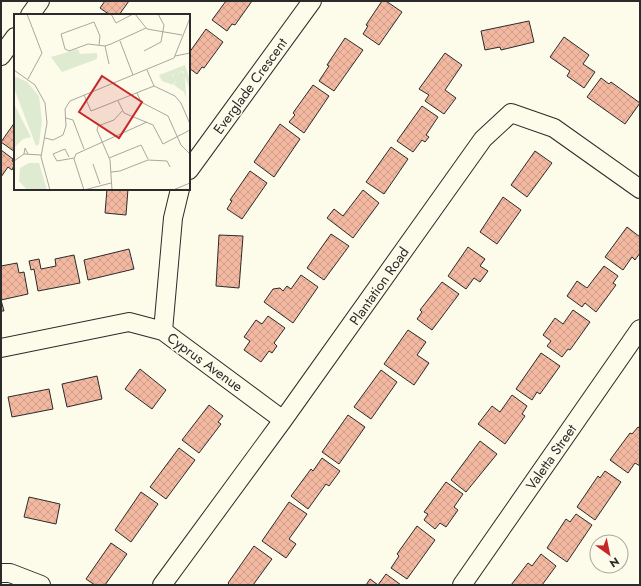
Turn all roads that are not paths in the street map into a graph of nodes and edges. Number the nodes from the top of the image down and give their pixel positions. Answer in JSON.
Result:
{"nodes":[{"id":1,"x":40,"y":1,"type":"edge"},
{"id":2,"x":312,"y":1,"type":"edge"},
{"id":3,"x":31,"y":14,"type":"edge"},
{"id":4,"x":14,"y":38,"type":"edge"},
{"id":5,"x":1,"y":56,"type":"edge"},
{"id":6,"x":190,"y":169,"type":"edge"},
{"id":7,"x":180,"y":190,"type":"edge"},
{"id":8,"x":640,"y":190,"type":"edge"},
{"id":9,"x":640,"y":329,"type":"edge"},
{"id":10,"x":163,"y":331,"type":"junction"},
{"id":11,"x":1,"y":348,"type":"edge"},
{"id":12,"x":283,"y":420,"type":"junction"},
{"id":13,"x":1,"y":573,"type":"edge"},
{"id":14,"x":41,"y":585,"type":"edge"},
{"id":15,"x":162,"y":585,"type":"edge"},
{"id":16,"x":462,"y":585,"type":"edge"}],
"edges":[{"from":1,"to":3,"type":"street"},
{"from":2,"to":6,"type":"street","name":"Everglade Crescent"},
{"from":4,"to":5,"type":"street"},
{"from":7,"to":10,"type":"street"},
{"from":8,"to":12,"type":"street","name":"Plantation Road"},
{"from":9,"to":16,"type":"street","name":"Valetta Street"},
{"from":10,"to":11,"type":"street","name":"Cyprus Avenue"},
{"from":10,"to":12,"type":"street","name":"Cyprus Avenue"},
{"from":12,"to":15,"type":"street","name":"Plantation Road"},
{"from":13,"to":14,"type":"street"}]}
